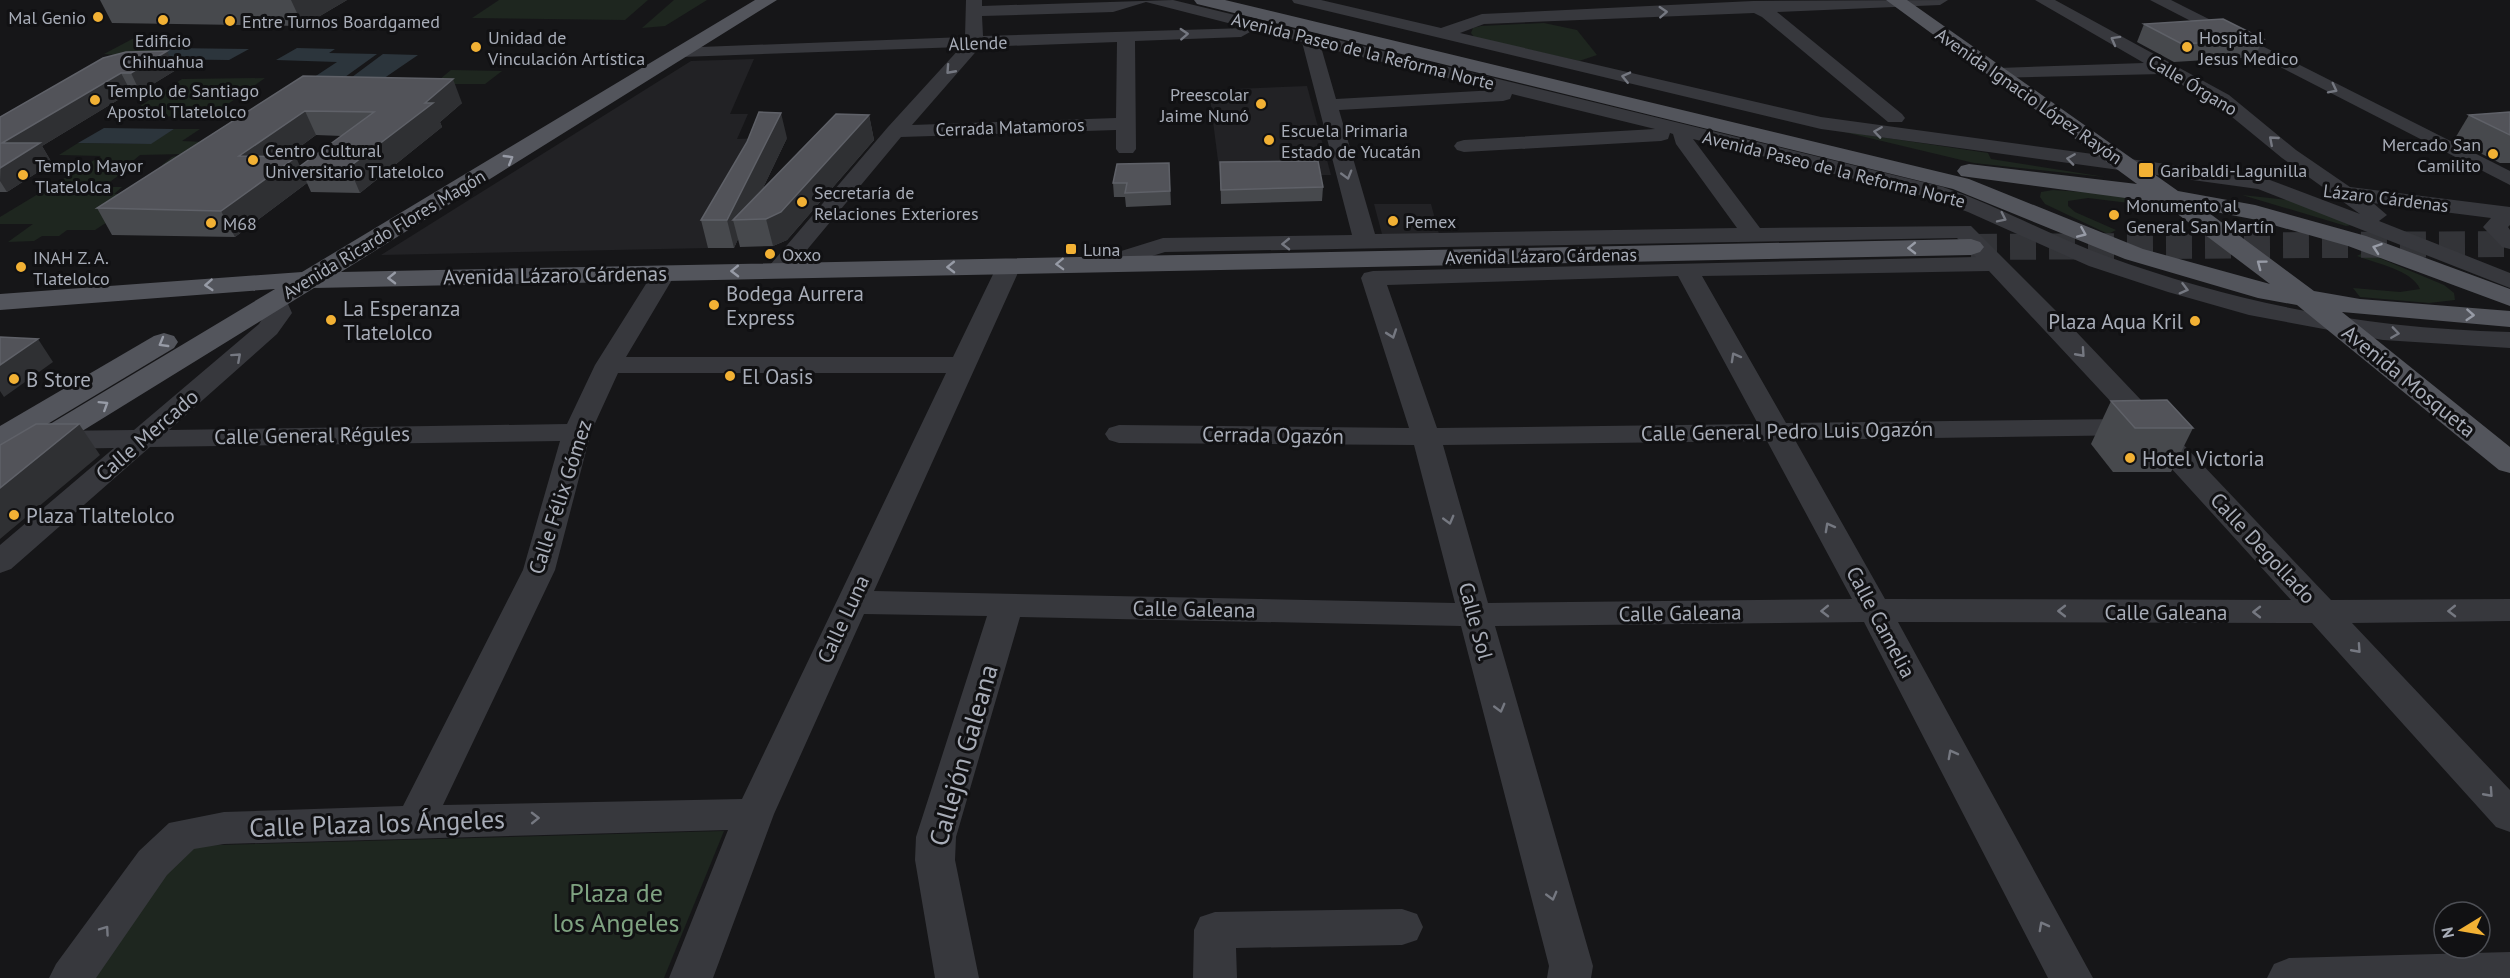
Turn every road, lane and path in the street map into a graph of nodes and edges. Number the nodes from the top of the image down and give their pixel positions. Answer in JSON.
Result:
{"nodes":[{"id":1,"x":745,"y":0,"type":"edge"},
{"id":2,"x":768,"y":0,"type":"edge"},
{"id":3,"x":1139,"y":0,"type":"edge"},
{"id":4,"x":1153,"y":0,"type":"edge"},
{"id":5,"x":1203,"y":0,"type":"edge"},
{"id":6,"x":1243,"y":0,"type":"edge"},
{"id":7,"x":1300,"y":0,"type":"edge"},
{"id":8,"x":1562,"y":0,"type":"edge"},
{"id":9,"x":1740,"y":0,"type":"edge"},
{"id":10,"x":1940,"y":0,"type":"edge"},
{"id":11,"x":2043,"y":0,"type":"edge"},
{"id":12,"x":2158,"y":0,"type":"edge"},
{"id":13,"x":1896,"y":1,"type":"edge"},
{"id":14,"x":974,"y":6,"type":"edge"},
{"id":15,"x":1758,"y":8,"type":"junction"},
{"id":16,"x":1575,"y":16,"type":"junction"},
{"id":17,"x":1275,"y":30,"type":"junction"},
{"id":18,"x":1440,"y":34,"type":"junction"},
{"id":19,"x":1126,"y":37,"type":"junction"},
{"id":20,"x":1310,"y":38,"type":"junction"},
{"id":21,"x":974,"y":43,"type":"junction"},
{"id":22,"x":681,"y":52,"type":"junction"},
{"id":23,"x":2166,"y":68,"type":"junction"},
{"id":24,"x":1999,"y":74,"type":"junction"},
{"id":25,"x":1533,"y":93,"type":"junction"},
{"id":26,"x":1328,"y":105,"type":"junction"},
{"id":27,"x":1895,"y":118,"type":"dead end"},
{"id":28,"x":1125,"y":124,"type":"junction"},
{"id":29,"x":895,"y":131,"type":"junction"},
{"id":30,"x":2417,"y":132,"type":"junction"},
{"id":31,"x":2464,"y":132,"type":"dead end"},
{"id":32,"x":1685,"y":134,"type":"junction"},
{"id":33,"x":1464,"y":146,"type":"dead end"},
{"id":34,"x":1126,"y":149,"type":"dead end"},
{"id":35,"x":2129,"y":167,"type":"junction"},
{"id":36,"x":2510,"y":179,"type":"edge"},
{"id":37,"x":2262,"y":183,"type":"junction"},
{"id":38,"x":2344,"y":192,"type":"junction"},
{"id":39,"x":2170,"y":196,"type":"junction"},
{"id":40,"x":2510,"y":214,"type":"edge"},
{"id":41,"x":1753,"y":234,"type":"junction"},
{"id":42,"x":1967,"y":239,"type":"junction"},
{"id":43,"x":2510,"y":242,"type":"edge"},
{"id":44,"x":1366,"y":243,"type":"junction"},
{"id":45,"x":2423,"y":248,"type":"junction"},
{"id":46,"x":1110,"y":262,"type":"junction"},
{"id":47,"x":1998,"y":264,"type":"junction"},
{"id":48,"x":1009,"y":266,"type":"junction"},
{"id":49,"x":1686,"y":269,"type":"junction"},
{"id":50,"x":778,"y":270,"type":"junction"},
{"id":51,"x":664,"y":273,"type":"junction"},
{"id":52,"x":307,"y":280,"type":"junction"},
{"id":53,"x":2510,"y":281,"type":"edge"},
{"id":54,"x":271,"y":290,"type":"junction"},
{"id":55,"x":2510,"y":298,"type":"edge"},
{"id":56,"x":2308,"y":300,"type":"junction"},
{"id":57,"x":6,"y":302,"type":"edge"},
{"id":58,"x":2510,"y":319,"type":"edge"},
{"id":59,"x":2341,"y":325,"type":"junction"},
{"id":60,"x":2510,"y":340,"type":"edge"},
{"id":61,"x":608,"y":365,"type":"junction"},
{"id":62,"x":962,"y":365,"type":"junction"},
{"id":63,"x":2148,"y":427,"type":"junction"},
{"id":64,"x":1776,"y":430,"type":"junction"},
{"id":65,"x":578,"y":432,"type":"junction"},
{"id":66,"x":1119,"y":434,"type":"dead end"},
{"id":67,"x":146,"y":437,"type":"junction"},
{"id":68,"x":1426,"y":437,"type":"junction"},
{"id":69,"x":0,"y":439,"type":"edge"},
{"id":70,"x":47,"y":440,"type":"junction"},
{"id":71,"x":2510,"y":463,"type":"edge"},
{"id":72,"x":0,"y":468,"type":"edge"},
{"id":73,"x":0,"y":562,"type":"edge"},
{"id":74,"x":851,"y":602,"type":"junction"},
{"id":75,"x":1007,"y":604,"type":"junction"},
{"id":76,"x":1875,"y":610,"type":"junction"},
{"id":77,"x":2510,"y":610,"type":"edge"},
{"id":78,"x":2323,"y":612,"type":"junction"},
{"id":79,"x":1474,"y":615,"type":"junction"},
{"id":80,"x":754,"y":814,"type":"junction"},
{"id":81,"x":2510,"y":816,"type":"edge"},
{"id":82,"x":415,"y":821,"type":"junction"},
{"id":83,"x":1402,"y":927,"type":"dead end"},
{"id":84,"x":2510,"y":971,"type":"edge"},
{"id":85,"x":1572,"y":974,"type":"edge"},
{"id":86,"x":71,"y":978,"type":"edge"},
{"id":87,"x":691,"y":978,"type":"edge"},
{"id":88,"x":957,"y":978,"type":"edge"},
{"id":89,"x":1215,"y":978,"type":"edge"},
{"id":90,"x":2071,"y":978,"type":"edge"},
{"id":91,"x":2289,"y":978,"type":"edge"}],
"edges":[{"from":1,"to":54,"type":"main road","name":"Avenida Ricardo Flores Magón"},
{"from":2,"to":22,"type":"main road","name":"Avenida Ricardo Flores Magón"},
{"from":3,"to":14,"type":"street"},
{"from":4,"to":17,"type":"street","name":"Avenida Paseo de la Reforma Norte"},
{"from":5,"to":56,"type":"main road","name":"Avenida Paseo de la Reforma Norte","one_way":true},
{"from":6,"to":39,"type":"main road","name":"Avenida Paseo de la Reforma Norte"},
{"from":7,"to":18,"type":"street","name":"Avenida Paseo de la Reforma Norte"},
{"from":8,"to":16,"type":"street"},
{"from":9,"to":15,"type":"street"},
{"from":10,"to":13,"type":"street"},
{"from":23,"to":11,"type":"street","name":"Calle Órgano","one_way":true},
{"from":12,"to":30,"type":"street","one_way":true},
{"from":13,"to":15,"type":"street"},
{"from":13,"to":24,"type":"main road","name":"Avenida Ignacio López Rayón"},
{"from":14,"to":21,"type":"street"},
{"from":16,"to":15,"type":"street","one_way":true},
{"from":15,"to":27,"type":"street"},
{"from":16,"to":18,"type":"street"},
{"from":19,"to":17,"type":"street","name":"Allende","one_way":true},
{"from":17,"to":20,"type":"street","name":"Avenida Paseo de la Reforma Norte"},
{"from":35,"to":18,"type":"street","name":"Avenida Paseo de la Reforma Norte","one_way":true},
{"from":19,"to":21,"type":"street","name":"Allende"},
{"from":19,"to":28,"type":"street"},
{"from":20,"to":25,"type":"street","name":"Avenida Paseo de la Reforma Norte"},
{"from":20,"to":26,"type":"street"},
{"from":21,"to":22,"type":"street","name":"Allende"},
{"from":21,"to":29,"type":"street","one_way":true},
{"from":52,"to":22,"type":"main road","name":"Avenida Ricardo Flores Magón","one_way":true},
{"from":23,"to":24,"type":"street"},
{"from":38,"to":23,"type":"street","name":"Calle Órgano","one_way":true},
{"from":24,"to":35,"type":"main road","name":"Avenida Ignacio López Rayón"},
{"from":25,"to":26,"type":"street"},
{"from":25,"to":32,"type":"street","name":"Avenida Paseo de la Reforma Norte"},
{"from":26,"to":44,"type":"street","one_way":true},
{"from":28,"to":29,"type":"street","name":"Cerrada Matamoros"},
{"from":28,"to":34,"type":"street"},
{"from":29,"to":50,"type":"street"},
{"from":30,"to":31,"type":"street"},
{"from":30,"to":36,"type":"street"},
{"from":32,"to":33,"type":"street"},
{"from":32,"to":41,"type":"street"},
{"from":32,"to":59,"type":"street","name":"Avenida Paseo de la Reforma Norte","one_way":true},
{"from":35,"to":37,"type":"street","name":"Avenida Paseo de la Reforma Norte"},
{"from":35,"to":39,"type":"main road","name":"Avenida Ignacio López Rayón"},
{"from":37,"to":38,"type":"street","name":"Lázaro Cárdenas"},
{"from":37,"to":45,"type":"street","name":"Avenida Paseo de la Reforma Norte"},
{"from":38,"to":40,"type":"street","name":"Lázaro Cárdenas"},
{"from":38,"to":45,"type":"street","name":"Calle Órgano"},
{"from":55,"to":39,"type":"main road","name":"Avenida Paseo de la Reforma Norte","one_way":true},
{"from":56,"to":39,"type":"main road","name":"Avenida Ignacio López Rayón","one_way":true},
{"from":40,"to":43,"type":"street","name":"Lázaro Cárdenas"},
{"from":41,"to":42,"type":"street","name":"Avenida Lázaro Cárdenas"},
{"from":41,"to":44,"type":"street","name":"Avenida Lázaro Cárdenas"},
{"from":42,"to":46,"type":"main road","name":"Avenida Lázaro Cárdenas","one_way":true},
{"from":42,"to":47,"type":"street","name":"Calle Degollado"},
{"from":44,"to":46,"type":"street","name":"Avenida Lázaro Cárdenas","one_way":true},
{"from":45,"to":53,"type":"street","name":"Avenida Paseo de la Reforma Norte"},
{"from":46,"to":48,"type":"main road","name":"Avenida Lázaro Cárdenas","one_way":true},
{"from":47,"to":49,"type":"street"},
{"from":47,"to":63,"type":"street","name":"Calle Degollado","one_way":true},
{"from":48,"to":50,"type":"main road","name":"Avenida Lázaro Cárdenas","one_way":true},
{"from":48,"to":62,"type":"street","name":"Calle Luna"},
{"from":64,"to":49,"type":"street","name":"Calle Camelia","one_way":true},
{"from":49,"to":68,"type":"street","name":"Calle Sol","one_way":true},
{"from":50,"to":51,"type":"main road","name":"Avenida Lázaro Cárdenas","one_way":true},
{"from":51,"to":52,"type":"main road","name":"Avenida Lázaro Cárdenas","one_way":true},
{"from":51,"to":61,"type":"street","name":"Calle Félix Gómez"},
{"from":52,"to":54,"type":"main road","name":"Avenida Ricardo Flores Magón"},
{"from":54,"to":57,"type":"main road","one_way":true},
{"from":67,"to":54,"type":"street","name":"Calle Mercado","one_way":true},
{"from":54,"to":69,"type":"main road","name":"Avenida Ricardo Flores Magón","one_way":true},
{"from":70,"to":54,"type":"main road","name":"Avenida Ricardo Flores Magón","one_way":true},
{"from":56,"to":58,"type":"main road","name":"Avenida Paseo de la Reforma Norte","one_way":true},
{"from":56,"to":59,"type":"main road","name":"Avenida Mosqueta"},
{"from":59,"to":60,"type":"street","name":"Avenida Paseo de la Reforma Norte","one_way":true},
{"from":59,"to":71,"type":"main road","name":"Avenida Mosqueta"},
{"from":61,"to":62,"type":"street"},
{"from":61,"to":65,"type":"street","name":"Calle Félix Gómez"},
{"from":62,"to":74,"type":"street","name":"Calle Luna"},
{"from":63,"to":64,"type":"street","name":"Calle General Pedro Luis Ogazón"},
{"from":63,"to":78,"type":"street","name":"Calle Degollado"},
{"from":64,"to":68,"type":"street","name":"Calle General Pedro Luis Ogazón"},
{"from":76,"to":64,"type":"street","name":"Calle Camelia","one_way":true},
{"from":65,"to":67,"type":"street","name":"Calle General Régules"},
{"from":65,"to":82,"type":"street","name":"Calle Félix Gómez"},
{"from":66,"to":68,"type":"street","name":"Cerrada Ogazón"},
{"from":67,"to":70,"type":"street","name":"Calle General Régules"},
{"from":67,"to":73,"type":"street","name":"Calle Mercado"},
{"from":68,"to":79,"type":"street","name":"Calle Sol","one_way":true},
{"from":70,"to":72,"type":"main road","name":"Avenida Ricardo Flores Magón"},
{"from":74,"to":75,"type":"street","name":"Calle Galeana"},
{"from":74,"to":80,"type":"street","name":"Calle Luna"},
{"from":75,"to":79,"type":"street","name":"Calle Galeana"},
{"from":75,"to":88,"type":"street","name":"Callejón Galeana"},
{"from":78,"to":76,"type":"street","name":"Calle Galeana","one_way":true},
{"from":76,"to":79,"type":"street","name":"Calle Galeana","one_way":true},
{"from":90,"to":76,"type":"street","name":"Calle Camelia","one_way":true},
{"from":77,"to":78,"type":"street","name":"Calle Galeana","one_way":true},
{"from":78,"to":81,"type":"street","name":"Calle Degollado","one_way":true},
{"from":79,"to":85,"type":"street","name":"Calle Sol","one_way":true},
{"from":82,"to":80,"type":"street","name":"Calle Plaza los Ángeles","one_way":true},
{"from":80,"to":87,"type":"street","name":"Calle Luna"},
{"from":86,"to":82,"type":"street","name":"Calle Plaza los Ángeles","one_way":true},
{"from":83,"to":89,"type":"street"},
{"from":84,"to":91,"type":"street"}]}
